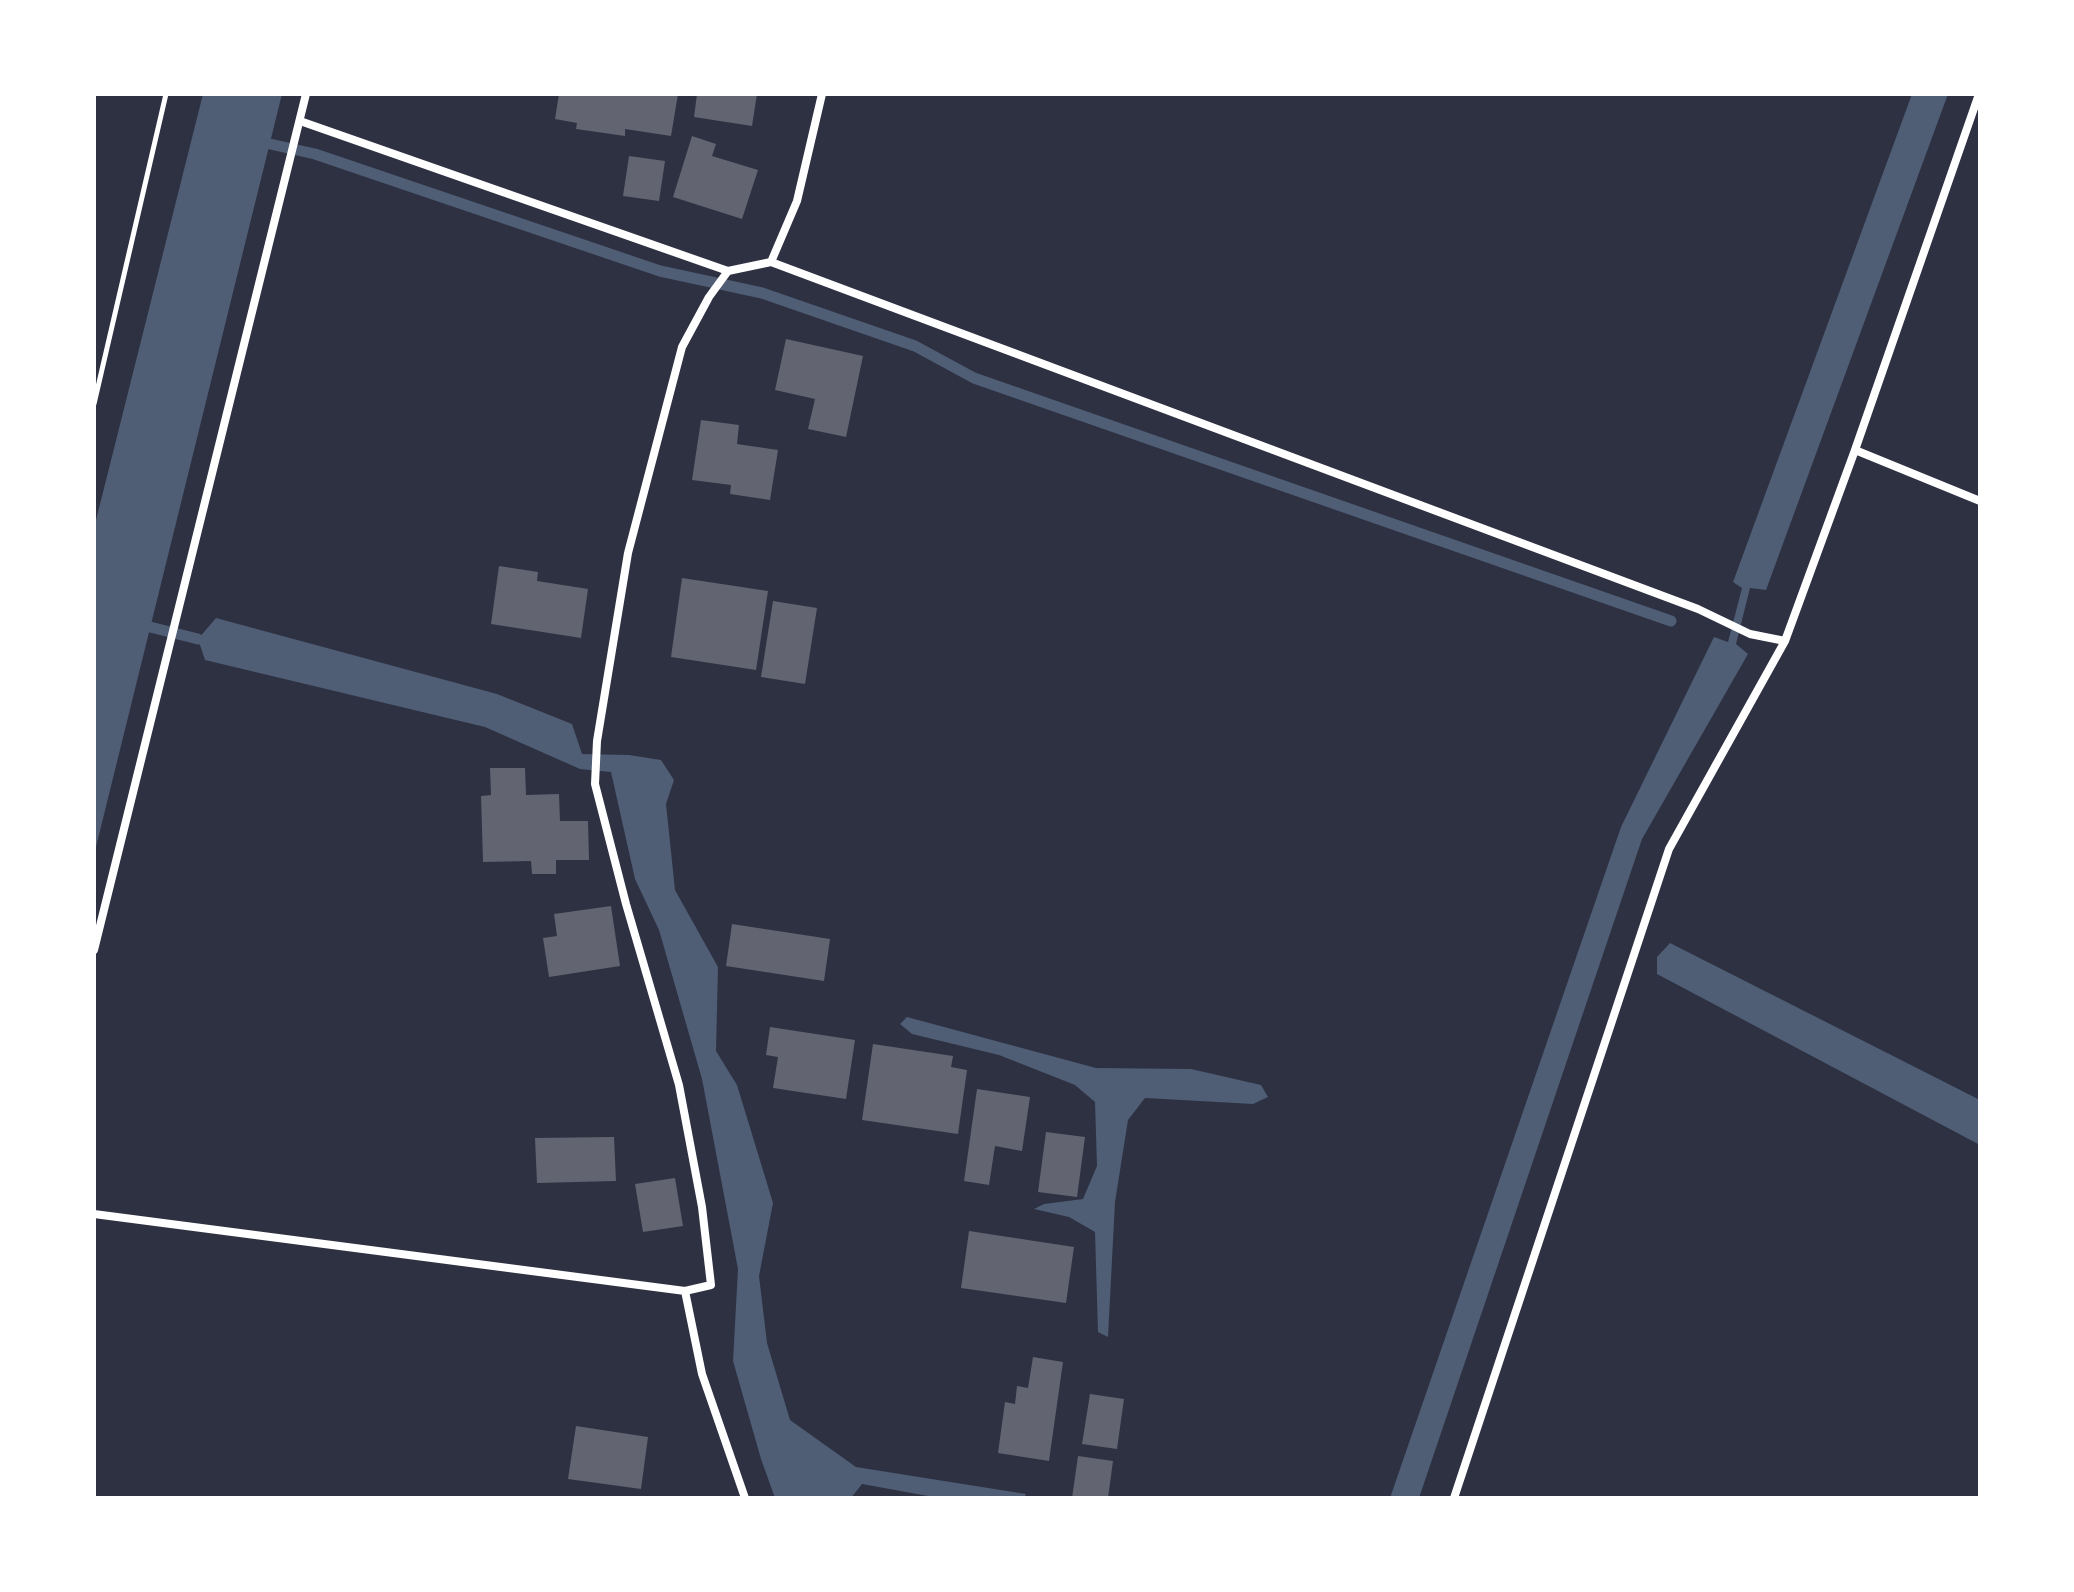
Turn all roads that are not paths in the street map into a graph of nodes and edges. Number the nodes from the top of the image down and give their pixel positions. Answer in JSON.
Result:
{"nodes":[{"id":1,"x":306,"y":94,"type":"edge"},
{"id":2,"x":822,"y":94,"type":"edge"},
{"id":3,"x":1979,"y":94,"type":"edge"},
{"id":4,"x":300,"y":121,"type":"junction"},
{"id":5,"x":771,"y":262,"type":"junction"},
{"id":6,"x":728,"y":271,"type":"junction"},
{"id":7,"x":1855,"y":450,"type":"junction"},
{"id":8,"x":1980,"y":501,"type":"edge"},
{"id":9,"x":1785,"y":641,"type":"junction"},
{"id":10,"x":94,"y":950,"type":"edge"},
{"id":11,"x":94,"y":1214,"type":"edge"},
{"id":12,"x":685,"y":1291,"type":"junction"},
{"id":13,"x":745,"y":1498,"type":"edge"},
{"id":14,"x":1454,"y":1498,"type":"edge"}],
"edges":[{"from":1,"to":4,"type":"street"},
{"from":2,"to":5,"type":"street"},
{"from":3,"to":7,"type":"street"},
{"from":4,"to":6,"type":"street"},
{"from":4,"to":10,"type":"street"},
{"from":5,"to":6,"type":"street"},
{"from":5,"to":9,"type":"street"},
{"from":6,"to":12,"type":"street"},
{"from":7,"to":8,"type":"street"},
{"from":7,"to":9,"type":"street"},
{"from":9,"to":14,"type":"street"},
{"from":11,"to":12,"type":"street"},
{"from":12,"to":13,"type":"street"}]}
